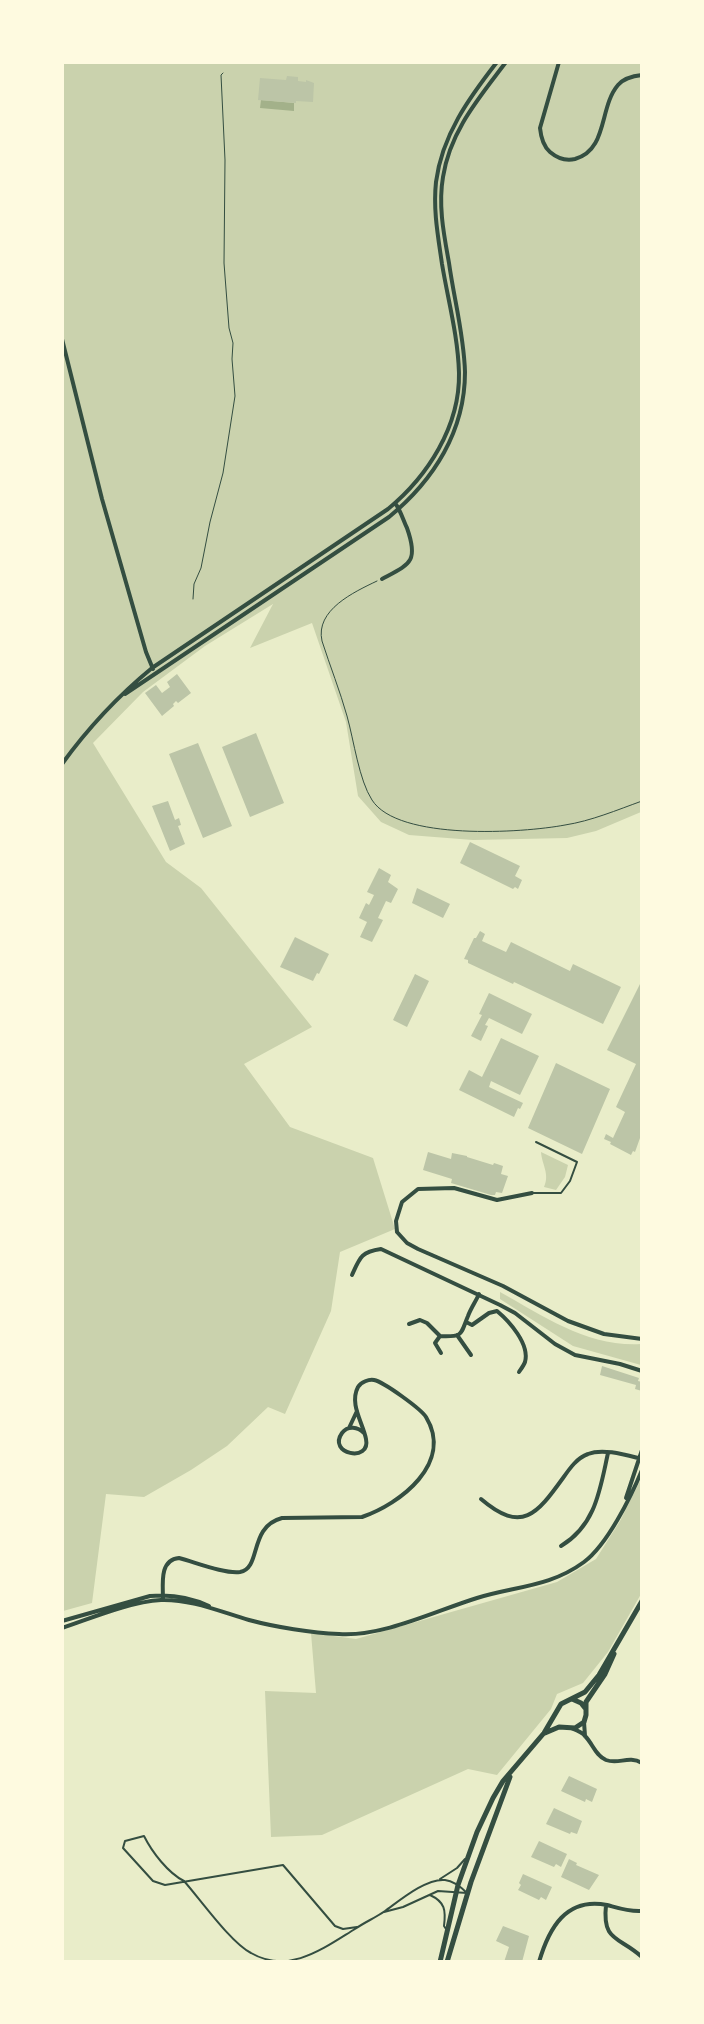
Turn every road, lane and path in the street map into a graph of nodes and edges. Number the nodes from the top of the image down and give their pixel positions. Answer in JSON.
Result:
{"nodes":[{"id":1,"x":497,"y":62,"type":"edge"},
{"id":2,"x":506,"y":62,"type":"edge"},
{"id":3,"x":559,"y":62,"type":"edge"},
{"id":4,"x":223,"y":73,"type":"dead end"},
{"id":5,"x":642,"y":75,"type":"edge"},
{"id":6,"x":62,"y":339,"type":"edge"},
{"id":7,"x":395,"y":503,"type":"junction"},
{"id":8,"x":399,"y":508,"type":"junction"},
{"id":9,"x":382,"y":579,"type":"joint"},
{"id":10,"x":193,"y":599,"type":"dead end"},
{"id":11,"x":152,"y":668,"type":"junction"},
{"id":12,"x":155,"y":673,"type":"junction"},
{"id":13,"x":119,"y":698,"type":"junction"},
{"id":14,"x":62,"y":764,"type":"edge"},
{"id":15,"x":642,"y":801,"type":"edge"},
{"id":16,"x":536,"y":1142,"type":"dead end"},
{"id":17,"x":532,"y":1193,"type":"joint"},
{"id":18,"x":352,"y":1275,"type":"dead end"},
{"id":19,"x":479,"y":1294,"type":"junction"},
{"id":20,"x":466,"y":1322,"type":"junction"},
{"id":21,"x":409,"y":1324,"type":"dead end"},
{"id":22,"x":457,"y":1335,"type":"junction"},
{"id":23,"x":440,"y":1336,"type":"junction"},
{"id":24,"x":642,"y":1339,"type":"edge"},
{"id":25,"x":441,"y":1353,"type":"dead end"},
{"id":26,"x":471,"y":1355,"type":"dead end"},
{"id":27,"x":642,"y":1371,"type":"edge"},
{"id":28,"x":519,"y":1372,"type":"dead end"},
{"id":29,"x":357,"y":1412,"type":"junction"},
{"id":30,"x":349,"y":1428,"type":"junction"},
{"id":31,"x":364,"y":1433,"type":"junction"},
{"id":32,"x":642,"y":1450,"type":"edge"},
{"id":33,"x":608,"y":1453,"type":"junction"},
{"id":34,"x":640,"y":1459,"type":"edge"},
{"id":35,"x":642,"y":1470,"type":"edge"},
{"id":36,"x":481,"y":1499,"type":"dead end"},
{"id":37,"x":624,"y":1505,"type":"junction"},
{"id":38,"x":561,"y":1546,"type":"dead end"},
{"id":39,"x":163,"y":1595,"type":"junction"},
{"id":40,"x":163,"y":1600,"type":"junction"},
{"id":41,"x":642,"y":1601,"type":"edge"},
{"id":42,"x":215,"y":1609,"type":"junction"},
{"id":43,"x":62,"y":1621,"type":"edge"},
{"id":44,"x":62,"y":1628,"type":"edge"},
{"id":45,"x":617,"y":1644,"type":"junction"},
{"id":46,"x":572,"y":1699,"type":"junction"},
{"id":47,"x":585,"y":1708,"type":"junction"},
{"id":48,"x":557,"y":1713,"type":"junction"},
{"id":49,"x":584,"y":1722,"type":"junction"},
{"id":50,"x":565,"y":1726,"type":"junction"},
{"id":51,"x":571,"y":1728,"type":"junction"},
{"id":52,"x":544,"y":1733,"type":"junction"},
{"id":53,"x":585,"y":1736,"type":"junction"},
{"id":54,"x":642,"y":1763,"type":"edge"},
{"id":55,"x":513,"y":1769,"type":"junction"},
{"id":56,"x":468,"y":1858,"type":"junction"},
{"id":57,"x":438,"y":1880,"type":"junction"},
{"id":58,"x":184,"y":1881,"type":"junction"},
{"id":59,"x":458,"y":1885,"type":"junction"},
{"id":60,"x":467,"y":1893,"type":"junction"},
{"id":61,"x":456,"y":1894,"type":"junction"},
{"id":62,"x":430,"y":1895,"type":"junction"},
{"id":63,"x":606,"y":1905,"type":"junction"},
{"id":64,"x":642,"y":1911,"type":"edge"},
{"id":65,"x":383,"y":1912,"type":"junction"},
{"id":66,"x":357,"y":1927,"type":"junction"},
{"id":67,"x":447,"y":1930,"type":"junction"},
{"id":68,"x":642,"y":1957,"type":"edge"},
{"id":69,"x":440,"y":1962,"type":"edge"},
{"id":70,"x":447,"y":1962,"type":"edge"},
{"id":71,"x":539,"y":1962,"type":"edge"}],
"edges":[{"from":1,"to":7,"type":"street"},
{"from":2,"to":8,"type":"street"},
{"from":3,"to":5,"type":"street"},
{"from":4,"to":10,"type":"path"},
{"from":6,"to":11,"type":"street"},
{"from":7,"to":8,"type":"street"},
{"from":7,"to":11,"type":"street"},
{"from":8,"to":9,"type":"street"},
{"from":8,"to":12,"type":"street"},
{"from":9,"to":15,"type":"path"},
{"from":11,"to":12,"type":"street"},
{"from":11,"to":13,"type":"street"},
{"from":12,"to":13,"type":"street"},
{"from":13,"to":14,"type":"street"},
{"from":16,"to":17,"type":"lane"},
{"from":17,"to":24,"type":"street"},
{"from":18,"to":19,"type":"street"},
{"from":19,"to":20,"type":"street"},
{"from":19,"to":27,"type":"street"},
{"from":20,"to":22,"type":"street"},
{"from":20,"to":28,"type":"street"},
{"from":21,"to":23,"type":"street"},
{"from":22,"to":23,"type":"street"},
{"from":22,"to":26,"type":"street"},
{"from":23,"to":25,"type":"street"},
{"from":29,"to":30,"type":"street"},
{"from":29,"to":31,"type":"street"},
{"from":29,"to":39,"type":"street"},
{"from":30,"to":31,"type":"street"},
{"from":30,"to":31,"type":"street"},
{"from":32,"to":34,"type":"street"},
{"from":33,"to":34,"type":"street"},
{"from":33,"to":36,"type":"street"},
{"from":33,"to":38,"type":"street"},
{"from":34,"to":37,"type":"street"},
{"from":35,"to":37,"type":"street"},
{"from":37,"to":42,"type":"street"},
{"from":39,"to":40,"type":"street"},
{"from":39,"to":42,"type":"street"},
{"from":39,"to":43,"type":"street"},
{"from":40,"to":42,"type":"street"},
{"from":40,"to":44,"type":"street"},
{"from":41,"to":45,"type":"street"},
{"from":45,"to":46,"type":"street"},
{"from":45,"to":47,"type":"street"},
{"from":46,"to":47,"type":"street"},
{"from":46,"to":48,"type":"street"},
{"from":47,"to":49,"type":"street"},
{"from":48,"to":50,"type":"street"},
{"from":48,"to":52,"type":"street"},
{"from":49,"to":51,"type":"street"},
{"from":49,"to":53,"type":"street"},
{"from":50,"to":51,"type":"street"},
{"from":50,"to":52,"type":"street"},
{"from":51,"to":53,"type":"street"},
{"from":52,"to":55,"type":"street"},
{"from":53,"to":54,"type":"street"},
{"from":55,"to":56,"type":"street"},
{"from":55,"to":60,"type":"street"},
{"from":56,"to":57,"type":"lane"},
{"from":56,"to":59,"type":"street"},
{"from":57,"to":59,"type":"lane"},
{"from":57,"to":65,"type":"lane"},
{"from":58,"to":58,"type":"lane"},
{"from":58,"to":66,"type":"lane"},
{"from":58,"to":66,"type":"lane"},
{"from":59,"to":60,"type":"lane"},
{"from":59,"to":61,"type":"street"},
{"from":60,"to":61,"type":"lane"},
{"from":60,"to":70,"type":"street"},
{"from":61,"to":62,"type":"lane"},
{"from":61,"to":67,"type":"street"},
{"from":62,"to":65,"type":"lane"},
{"from":62,"to":67,"type":"lane"},
{"from":63,"to":64,"type":"street"},
{"from":63,"to":68,"type":"street"},
{"from":63,"to":71,"type":"street"},
{"from":65,"to":66,"type":"lane"},
{"from":67,"to":69,"type":"street"}]}
